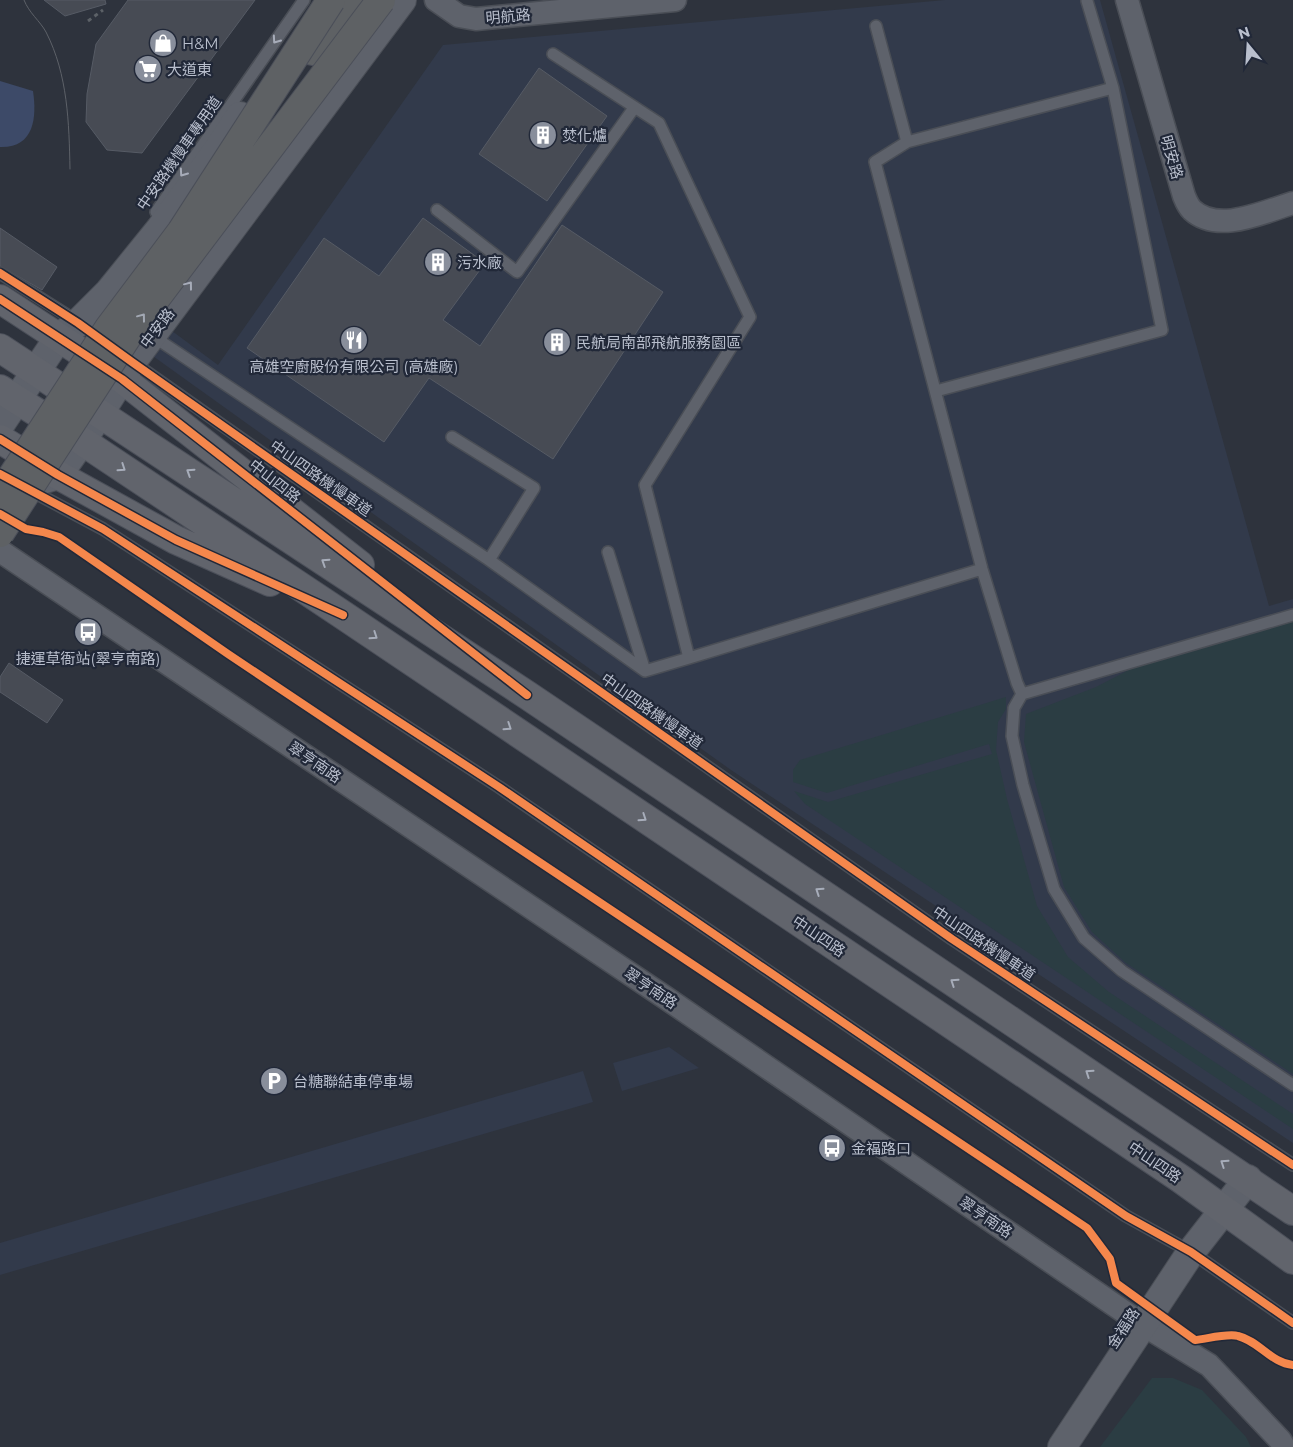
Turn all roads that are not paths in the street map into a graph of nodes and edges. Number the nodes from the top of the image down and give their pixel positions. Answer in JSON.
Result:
{"nodes":[{"id":1,"x":304,"y":0,"type":"edge"},
{"id":2,"x":316,"y":0,"type":"edge"},
{"id":3,"x":331,"y":0,"type":"edge"},
{"id":4,"x":335,"y":0,"type":"edge"},
{"id":5,"x":349,"y":0,"type":"edge"},
{"id":6,"x":365,"y":0,"type":"edge"},
{"id":7,"x":374,"y":0,"type":"edge"},
{"id":8,"x":381,"y":0,"type":"edge"},
{"id":9,"x":402,"y":0,"type":"edge"},
{"id":10,"x":436,"y":0,"type":"edge"},
{"id":11,"x":675,"y":0,"type":"edge"},
{"id":12,"x":1086,"y":0,"type":"edge"},
{"id":13,"x":1127,"y":0,"type":"edge"},
{"id":14,"x":876,"y":26,"type":"dead end"},
{"id":15,"x":553,"y":54,"type":"dead end"},
{"id":16,"x":1113,"y":88,"type":"junction"},
{"id":17,"x":634,"y":108,"type":"junction"},
{"id":18,"x":907,"y":142,"type":"junction"},
{"id":19,"x":219,"y":148,"type":"junction"},
{"id":20,"x":263,"y":186,"type":"junction"},
{"id":21,"x":1293,"y":203,"type":"edge"},
{"id":22,"x":438,"y":210,"type":"dead end"},
{"id":23,"x":152,"y":218,"type":"dead end"},
{"id":24,"x":189,"y":238,"type":"junction"},
{"id":25,"x":135,"y":242,"type":"dead end"},
{"id":26,"x":0,"y":272,"type":"edge"},
{"id":27,"x":0,"y":298,"type":"edge"},
{"id":28,"x":69,"y":330,"type":"junction"},
{"id":29,"x":151,"y":336,"type":"junction"},
{"id":30,"x":0,"y":348,"type":"edge"},
{"id":31,"x":36,"y":371,"type":"junction"},
{"id":32,"x":127,"y":371,"type":"junction"},
{"id":33,"x":936,"y":391,"type":"junction"},
{"id":34,"x":8,"y":395,"type":"edge"},
{"id":35,"x":100,"y":413,"type":"junction"},
{"id":36,"x":0,"y":425,"type":"edge"},
{"id":37,"x":452,"y":437,"type":"dead end"},
{"id":38,"x":0,"y":439,"type":"edge"},
{"id":39,"x":82,"y":441,"type":"junction"},
{"id":40,"x":58,"y":475,"type":"junction"},
{"id":41,"x":6,"y":486,"type":"edge"},
{"id":42,"x":0,"y":533,"type":"edge"},
{"id":43,"x":0,"y":551,"type":"edge"},
{"id":44,"x":608,"y":552,"type":"dead end"},
{"id":45,"x":490,"y":560,"type":"junction"},
{"id":46,"x":982,"y":569,"type":"junction"},
{"id":47,"x":343,"y":615,"type":"junction"},
{"id":48,"x":1293,"y":615,"type":"edge"},
{"id":49,"x":689,"y":658,"type":"junction"},
{"id":50,"x":645,"y":671,"type":"junction"},
{"id":51,"x":1022,"y":694,"type":"junction"},
{"id":52,"x":527,"y":695,"type":"junction"},
{"id":53,"x":1293,"y":1084,"type":"edge"},
{"id":54,"x":1293,"y":1165,"type":"edge"},
{"id":55,"x":1248,"y":1179,"type":"junction"},
{"id":56,"x":1224,"y":1211,"type":"junction"},
{"id":57,"x":1293,"y":1211,"type":"edge"},
{"id":58,"x":1191,"y":1252,"type":"junction"},
{"id":59,"x":1293,"y":1260,"type":"edge"},
{"id":60,"x":1293,"y":1323,"type":"edge"},
{"id":61,"x":1142,"y":1324,"type":"junction"},
{"id":62,"x":1062,"y":1447,"type":"edge"},
{"id":63,"x":1284,"y":1447,"type":"edge"}],
"edges":[{"from":1,"to":23,"type":"lane","name":"中安路機慢車專用道","one_way":true},
{"from":2,"to":19,"type":"street"},
{"from":3,"to":24,"type":"highway","bridge":true},
{"from":4,"to":19,"type":"street"},
{"from":5,"to":24,"type":"highway","bridge":true},
{"from":6,"to":24,"type":"highway","bridge":true},
{"from":7,"to":20,"type":"street","name":"中安路"},
{"from":8,"to":24,"type":"highway","bridge":true},
{"from":9,"to":20,"type":"street","name":"中安路"},
{"from":10,"to":11,"type":"street","name":"明航路"},
{"from":12,"to":16,"type":"lane"},
{"from":13,"to":21,"type":"street","name":"明安路"},
{"from":14,"to":18,"type":"lane"},
{"from":15,"to":17,"type":"lane"},
{"from":16,"to":18,"type":"lane"},
{"from":16,"to":33,"type":"lane"},
{"from":17,"to":22,"type":"lane"},
{"from":17,"to":49,"type":"lane"},
{"from":18,"to":33,"type":"lane"},
{"from":19,"to":28,"type":"street"},
{"from":29,"to":20,"type":"street","name":"中安路","one_way":true},
{"from":24,"to":41,"type":"highway","bridge":true},
{"from":42,"to":24,"type":"highway","one_way":true,"bridge":true},
{"from":25,"to":28,"type":"lane"},
{"from":26,"to":28,"type":"lane"},
{"from":27,"to":28,"type":"main road","name":"中山四路"},
{"from":28,"to":31,"type":"street"},
{"from":28,"to":32,"type":"main road","name":"中山四路"},
{"from":29,"to":32,"type":"street","name":"中安路"},
{"from":29,"to":45,"type":"lane"},
{"from":30,"to":31,"type":"main road","name":"中山四路"},
{"from":31,"to":34,"type":"street"},
{"from":31,"to":35,"type":"main road","name":"中山四路"},
{"from":32,"to":35,"type":"street","name":"中安路"},
{"from":32,"to":52,"type":"main road","name":"中山四路"},
{"from":32,"to":54,"type":"lane","name":"中山四路機慢車道"},
{"from":33,"to":46,"type":"lane"},
{"from":34,"to":36,"type":"street"},
{"from":34,"to":39,"type":"main road","name":"中山四路"},
{"from":35,"to":39,"type":"street","name":"中安路"},
{"from":52,"to":35,"type":"main road","name":"中山四路","one_way":true},
{"from":37,"to":45,"type":"lane"},
{"from":38,"to":40,"type":"main road","name":"中山四路"},
{"from":39,"to":40,"type":"street","name":"中安路"},
{"from":39,"to":47,"type":"main road","name":"中山四路","one_way":true},
{"from":40,"to":41,"type":"street"},
{"from":40,"to":47,"type":"main road","name":"中山四路"},
{"from":41,"to":58,"type":"lane"},
{"from":43,"to":61,"type":"street","name":"翠亨南路"},
{"from":44,"to":50,"type":"lane"},
{"from":45,"to":50,"type":"lane"},
{"from":46,"to":49,"type":"lane"},
{"from":46,"to":51,"type":"lane"},
{"from":47,"to":56,"type":"main road","name":"中山四路","one_way":true},
{"from":48,"to":51,"type":"lane"},
{"from":49,"to":50,"type":"lane"},
{"from":51,"to":53,"type":"lane"},
{"from":55,"to":52,"type":"main road","name":"中山四路","one_way":true},
{"from":55,"to":56,"type":"street","name":"金福路"},
{"from":55,"to":57,"type":"main road","name":"中山四路"},
{"from":56,"to":58,"type":"street","name":"金福路"},
{"from":56,"to":59,"type":"main road","name":"中山四路"},
{"from":58,"to":60,"type":"lane"},
{"from":58,"to":61,"type":"street","name":"金福路"},
{"from":61,"to":62,"type":"street","name":"金福路"},
{"from":61,"to":63,"type":"street","name":"翠亨南路"}]}
